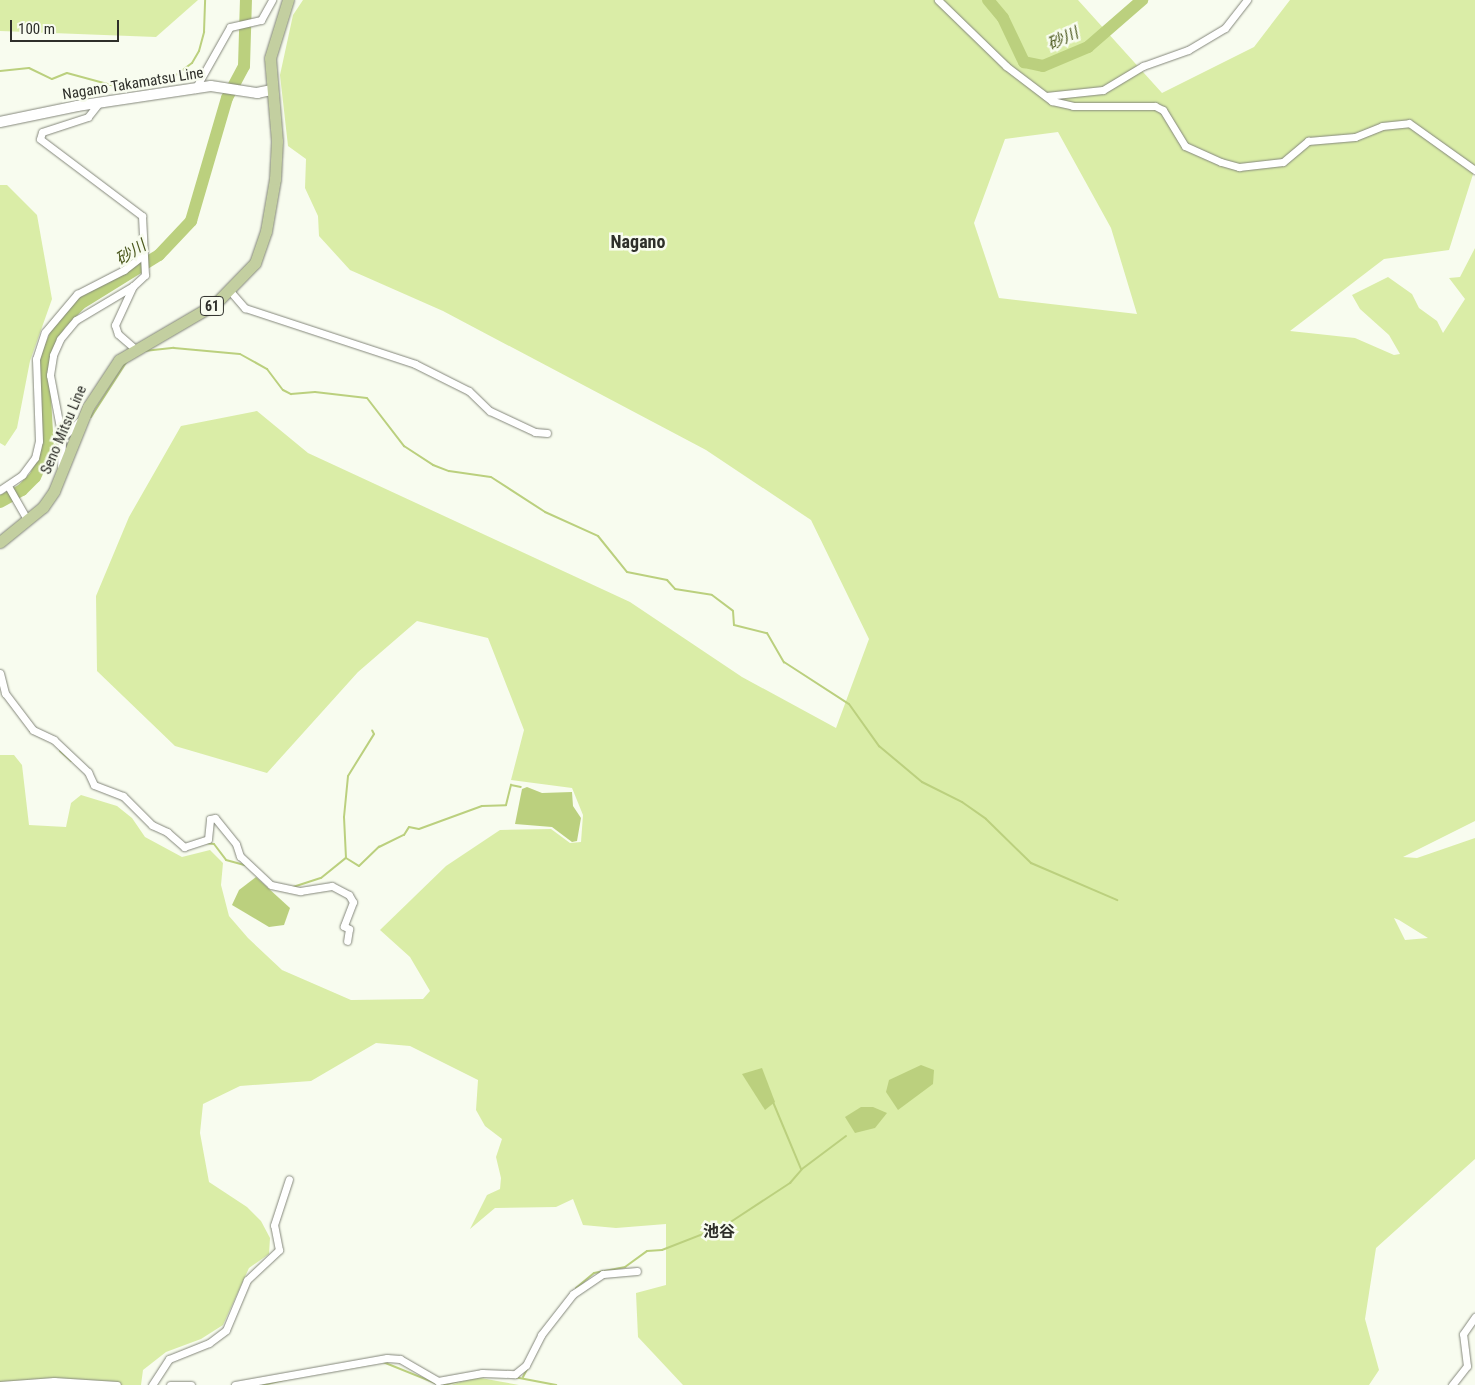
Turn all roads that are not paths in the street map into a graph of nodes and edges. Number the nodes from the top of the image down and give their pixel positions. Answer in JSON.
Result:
{"nodes":[{"id":1,"x":272,"y":0,"type":"edge"},
{"id":2,"x":288,"y":0,"type":"edge"},
{"id":3,"x":938,"y":0,"type":"edge"},
{"id":4,"x":1247,"y":0,"type":"edge"},
{"id":5,"x":195,"y":89,"type":"junction"},
{"id":6,"x":271,"y":90,"type":"junction"},
{"id":7,"x":1046,"y":96,"type":"junction"},
{"id":8,"x":98,"y":104,"type":"junction"},
{"id":9,"x":0,"y":122,"type":"edge"},
{"id":10,"x":1475,"y":170,"type":"edge"},
{"id":11,"x":142,"y":255,"type":"junction"},
{"id":12,"x":133,"y":286,"type":"junction"},
{"id":13,"x":230,"y":291,"type":"junction"},
{"id":14,"x":134,"y":349,"type":"junction"},
{"id":15,"x":84,"y":418,"type":"junction"},
{"id":16,"x":548,"y":433,"type":"dead end"},
{"id":17,"x":62,"y":438,"type":"junction"},
{"id":18,"x":62,"y":474,"type":"junction"},
{"id":19,"x":8,"y":486,"type":"junction"},
{"id":20,"x":0,"y":490,"type":"edge"},
{"id":21,"x":28,"y":520,"type":"junction"},
{"id":22,"x":2,"y":538,"type":"edge"},
{"id":23,"x":0,"y":673,"type":"edge"},
{"id":24,"x":347,"y":941,"type":"dead end"},
{"id":25,"x":289,"y":1179,"type":"dead end"},
{"id":26,"x":637,"y":1271,"type":"dead end"},
{"id":27,"x":1475,"y":1317,"type":"edge"},
{"id":28,"x":0,"y":1385,"type":"edge"},
{"id":29,"x":118,"y":1385,"type":"edge"},
{"id":30,"x":152,"y":1385,"type":"edge"},
{"id":31,"x":170,"y":1385,"type":"edge"},
{"id":32,"x":191,"y":1385,"type":"edge"},
{"id":33,"x":235,"y":1385,"type":"edge"},
{"id":34,"x":1452,"y":1385,"type":"edge"}],
"edges":[{"from":1,"to":5,"type":"street"},
{"from":2,"to":6,"type":"main road","name":"Seno Mitsu Line","number":"61"},
{"from":3,"to":7,"type":"street"},
{"from":4,"to":7,"type":"street"},
{"from":5,"to":6,"type":"main road","name":"Nagano Takamatsu Line"},
{"from":5,"to":8,"type":"main road","name":"Nagano Takamatsu Line"},
{"from":6,"to":13,"type":"main road","name":"Seno Mitsu Line","number":"61"},
{"from":7,"to":10,"type":"street"},
{"from":8,"to":9,"type":"main road","name":"Nagano Takamatsu Line"},
{"from":8,"to":11,"type":"street"},
{"from":11,"to":12,"type":"street"},
{"from":11,"to":19,"type":"street"},
{"from":12,"to":14,"type":"street"},
{"from":12,"to":17,"type":"street"},
{"from":13,"to":14,"type":"main road","name":"Seno Mitsu Line","number":"61"},
{"from":13,"to":16,"type":"street"},
{"from":14,"to":15,"type":"main road","name":"Seno Mitsu Line","number":"61"},
{"from":15,"to":17,"type":"street"},
{"from":15,"to":18,"type":"main road","name":"Seno Mitsu Line","number":"61"},
{"from":17,"to":18,"type":"street"},
{"from":18,"to":21,"type":"main road","name":"Seno Mitsu Line","number":"61"},
{"from":19,"to":20,"type":"street"},
{"from":19,"to":21,"type":"street"},
{"from":21,"to":22,"type":"main road","name":"Seno Mitsu Line","number":"61"},
{"from":23,"to":24,"type":"street"},
{"from":25,"to":30,"type":"street"},
{"from":26,"to":33,"type":"street"},
{"from":27,"to":34,"type":"street"},
{"from":28,"to":29,"type":"street"},
{"from":31,"to":32,"type":"street"}]}
